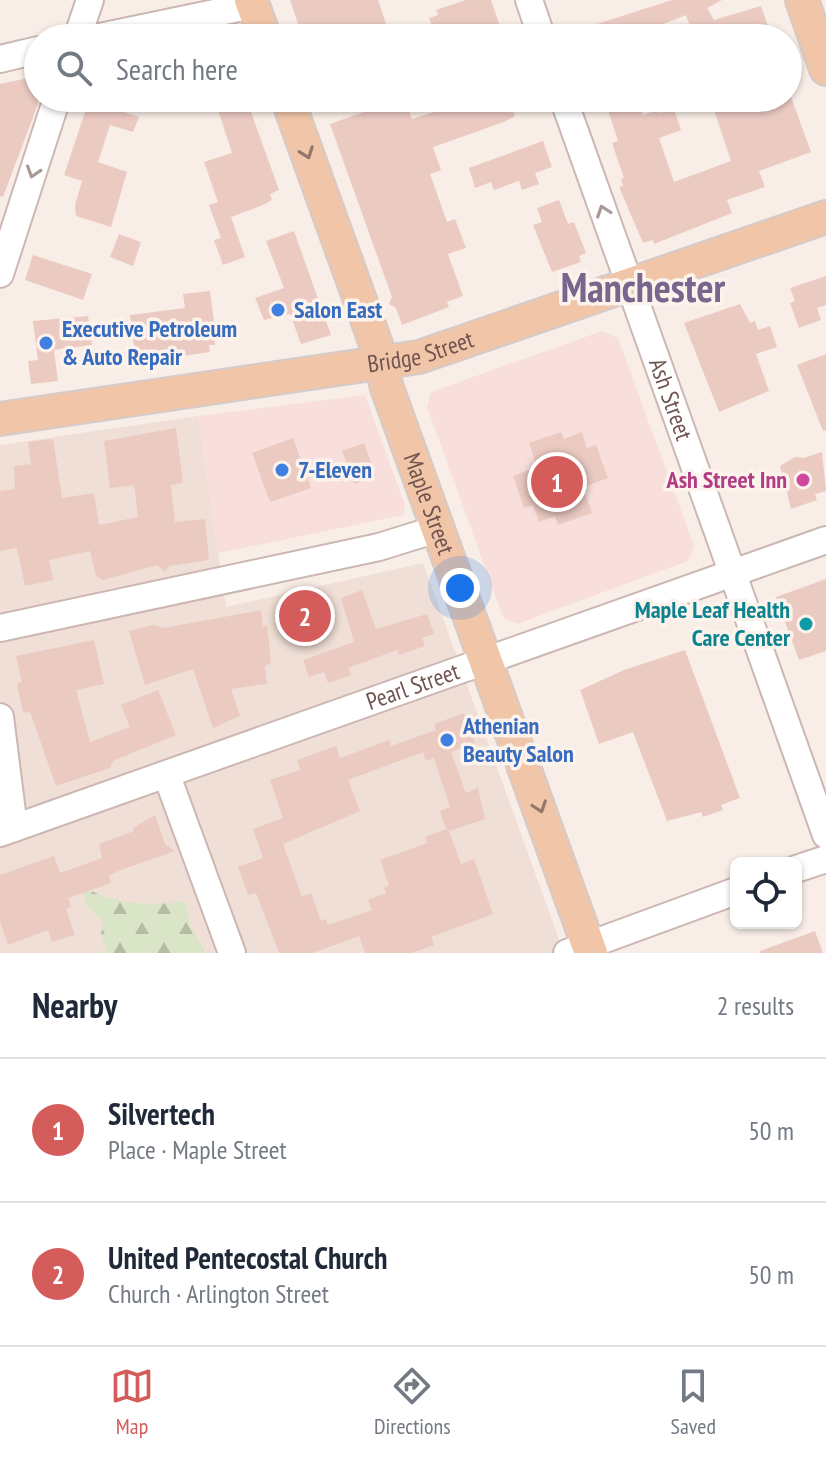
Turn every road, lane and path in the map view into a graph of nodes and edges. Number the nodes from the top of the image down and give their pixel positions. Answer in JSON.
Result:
{"nodes":[{"id":1,"x":90,"y":0,"type":"edge"},
{"id":2,"x":529,"y":0,"type":"edge"},
{"id":3,"x":802,"y":0,"type":"edge"},
{"id":4,"x":252,"y":3,"type":"edge"},
{"id":5,"x":82,"y":24,"type":"edge"},
{"id":6,"x":158,"y":24,"type":"edge"},
{"id":7,"x":260,"y":24,"type":"edge"},
{"id":8,"x":537,"y":24,"type":"edge"},
{"id":9,"x":24,"y":53,"type":"edge"},
{"id":10,"x":0,"y":59,"type":"edge"},
{"id":11,"x":826,"y":69,"type":"edge"},
{"id":12,"x":52,"y":112,"type":"edge"},
{"id":13,"x":292,"y":112,"type":"edge"},
{"id":14,"x":568,"y":112,"type":"edge"},
{"id":15,"x":826,"y":217,"type":"edge"},
{"id":16,"x":0,"y":274,"type":"edge"},
{"id":17,"x":630,"y":285,"type":"junction"},
{"id":18,"x":381,"y":365,"type":"junction"},
{"id":19,"x":0,"y":419,"type":"edge"},
{"id":20,"x":440,"y":528,"type":"junction"},
{"id":21,"x":826,"y":540,"type":"edge"},
{"id":22,"x":733,"y":573,"type":"junction"},
{"id":23,"x":0,"y":628,"type":"edge"},
{"id":24,"x":488,"y":661,"type":"junction"},
{"id":25,"x":0,"y":717,"type":"edge"},
{"id":26,"x":167,"y":776,"type":"junction"},
{"id":27,"x":7,"y":830,"type":"edge"},
{"id":28,"x":826,"y":835,"type":"edge"},
{"id":29,"x":826,"y":859,"type":"edge"},
{"id":30,"x":802,"y":867,"type":"edge"},
{"id":31,"x":730,"y":893,"type":"edge"},
{"id":32,"x":582,"y":950,"type":"edge"},
{"id":33,"x":232,"y":953,"type":"edge"}],
"edges":[{"from":1,"to":5,"type":"street"},
{"from":2,"to":8,"type":"street"},
{"from":3,"to":11,"type":"main road"},
{"from":4,"to":6,"type":"street"},
{"from":4,"to":7,"type":"main road"},
{"from":9,"to":10,"type":"street"},
{"from":12,"to":16,"type":"street","one_way":true},
{"from":13,"to":18,"type":"main road","name":"Maple Street","one_way":true},
{"from":17,"to":14,"type":"street","name":"Ash Street","one_way":true},
{"from":15,"to":17,"type":"main road","name":"Bridge Street"},
{"from":17,"to":18,"type":"main road","name":"Bridge Street"},
{"from":17,"to":22,"type":"street","name":"Ash Street"},
{"from":18,"to":19,"type":"main road","name":"Bridge Street"},
{"from":18,"to":20,"type":"main road","name":"Maple Street"},
{"from":20,"to":23,"type":"street"},
{"from":20,"to":24,"type":"main road","name":"Maple Street"},
{"from":21,"to":22,"type":"street","name":"Pearl Street"},
{"from":22,"to":24,"type":"street","name":"Pearl Street"},
{"from":22,"to":28,"type":"street","name":"Ash Street"},
{"from":24,"to":26,"type":"street","name":"Pearl Street"},
{"from":24,"to":32,"type":"main road","name":"Maple Street","one_way":true},
{"from":25,"to":27,"type":"street"},
{"from":26,"to":27,"type":"street","name":"Pearl Street"},
{"from":26,"to":33,"type":"street"},
{"from":29,"to":30,"type":"street"},
{"from":31,"to":32,"type":"street"}]}
